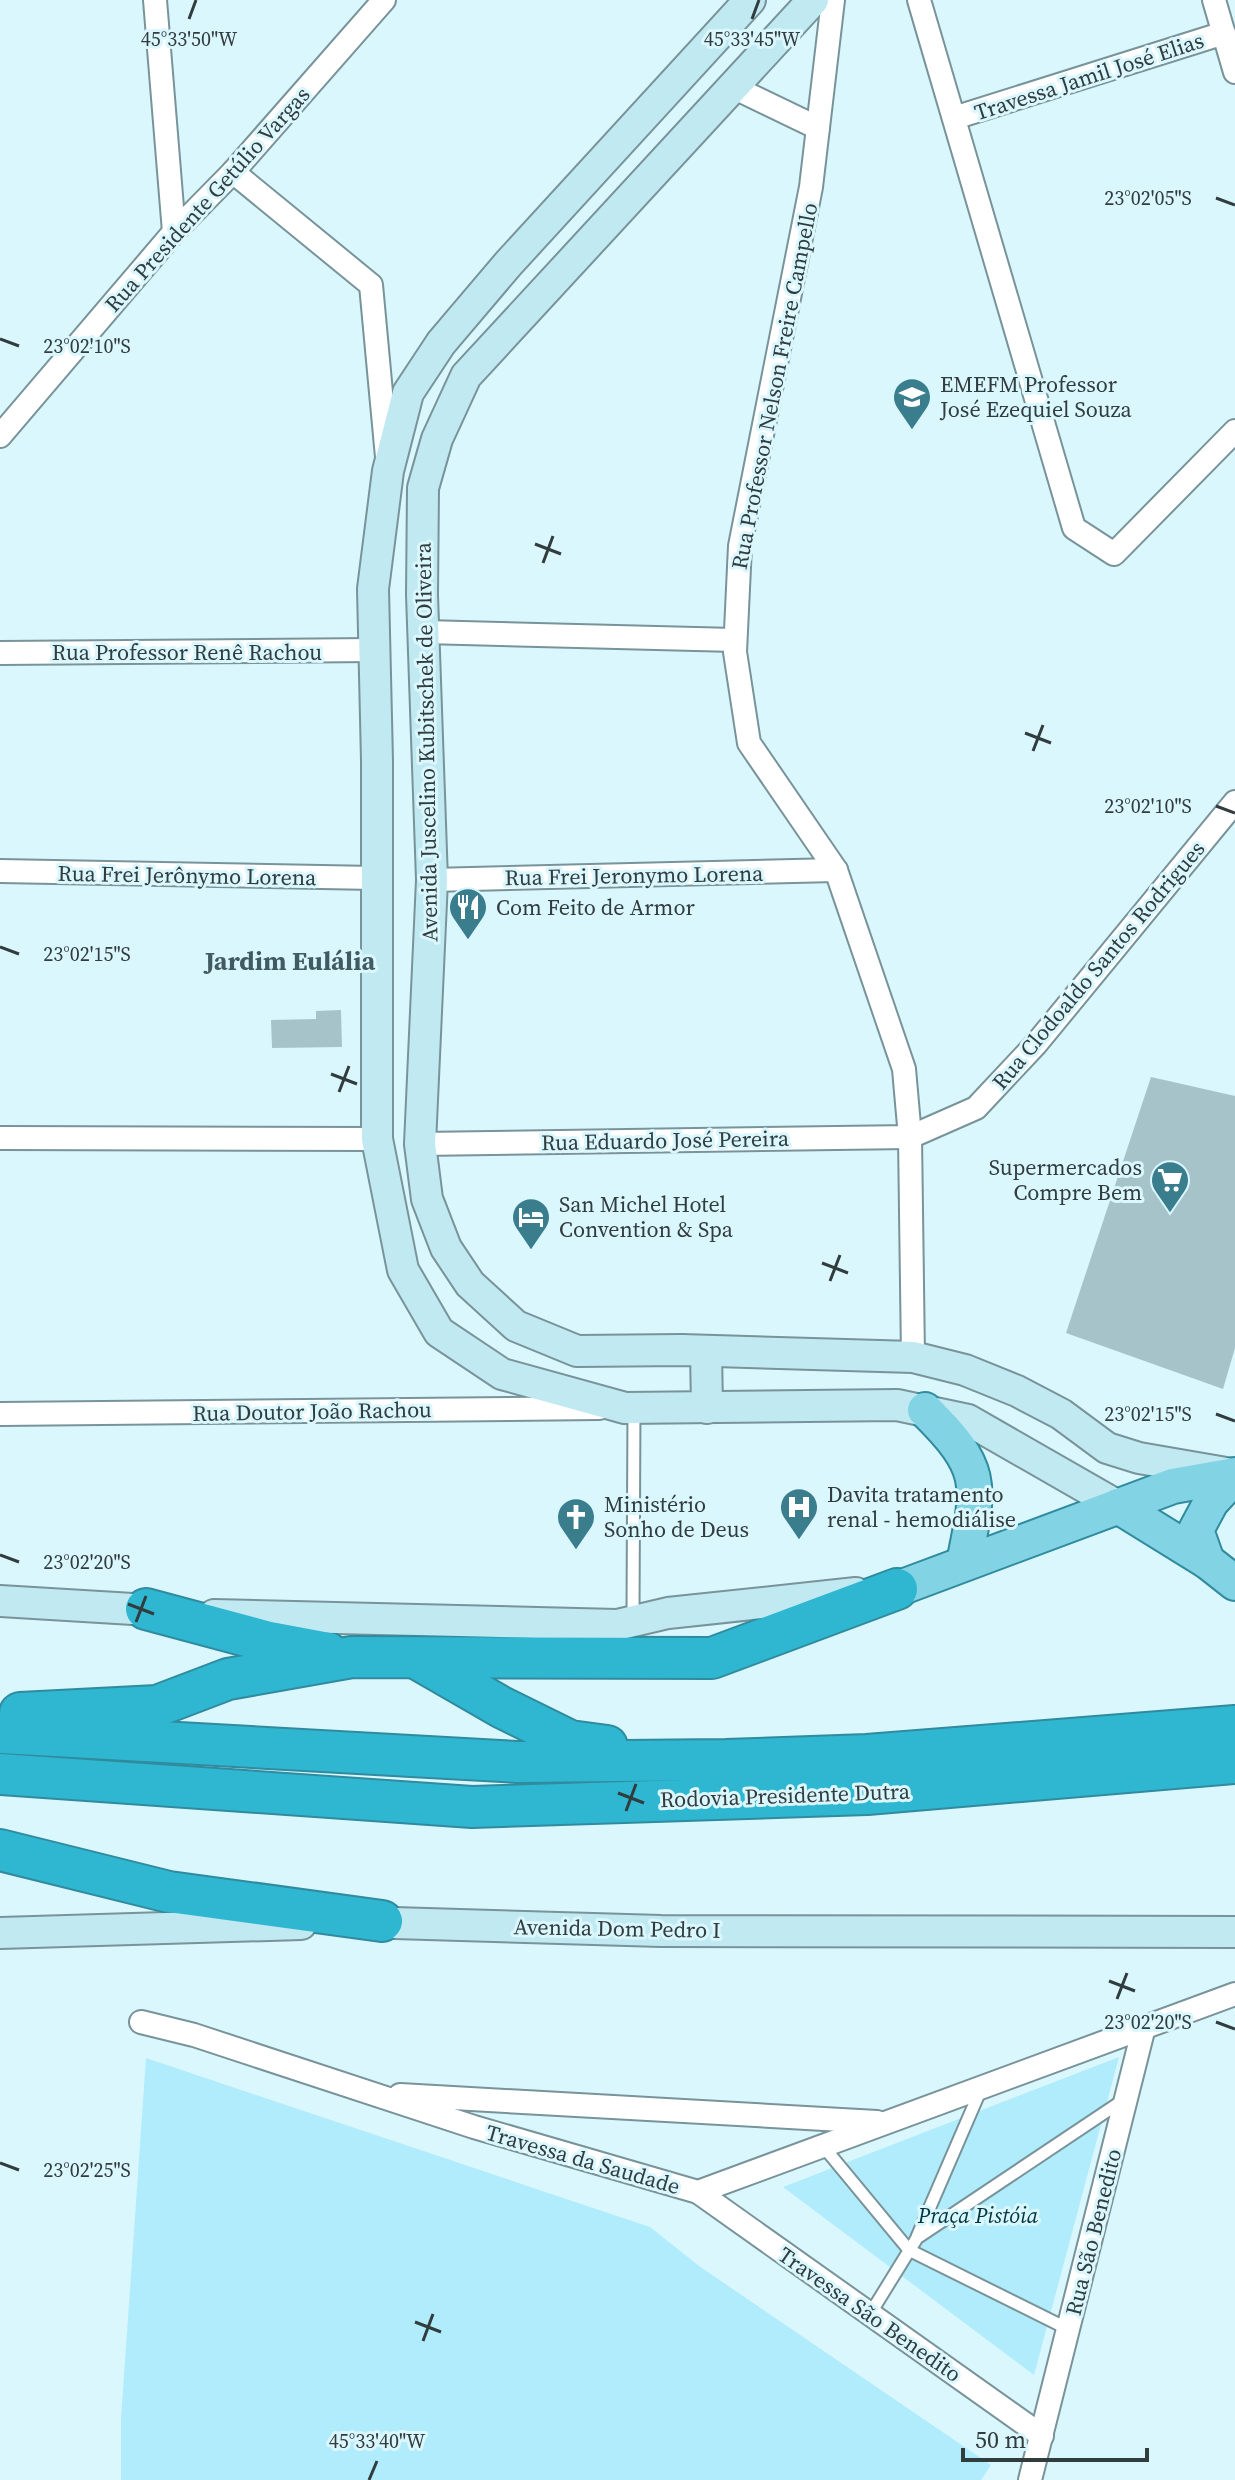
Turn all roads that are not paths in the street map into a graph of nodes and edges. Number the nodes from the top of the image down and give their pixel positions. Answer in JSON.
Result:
{"nodes":[{"id":1,"x":155,"y":0,"type":"edge"},
{"id":2,"x":384,"y":0,"type":"edge"},
{"id":3,"x":750,"y":0,"type":"edge"},
{"id":4,"x":813,"y":0,"type":"edge"},
{"id":5,"x":833,"y":0,"type":"edge"},
{"id":6,"x":919,"y":0,"type":"edge"},
{"id":7,"x":1214,"y":0,"type":"edge"},
{"id":8,"x":1224,"y":33,"type":"junction"},
{"id":9,"x":1235,"y":72,"type":"edge"},
{"id":10,"x":733,"y":87,"type":"junction"},
{"id":11,"x":954,"y":118,"type":"junction"},
{"id":12,"x":818,"y":128,"type":"junction"},
{"id":13,"x":233,"y":172,"type":"junction"},
{"id":14,"x":174,"y":232,"type":"junction"},
{"id":15,"x":1235,"y":431,"type":"edge"},
{"id":16,"x":0,"y":436,"type":"edge"},
{"id":17,"x":388,"y":471,"type":"junction"},
{"id":18,"x":425,"y":632,"type":"junction"},
{"id":19,"x":735,"y":640,"type":"junction"},
{"id":20,"x":375,"y":650,"type":"junction"},
{"id":21,"x":0,"y":653,"type":"edge"},
{"id":22,"x":1235,"y":802,"type":"edge"},
{"id":23,"x":836,"y":870,"type":"junction"},
{"id":24,"x":0,"y":871,"type":"edge"},
{"id":25,"x":375,"y":878,"type":"junction"},
{"id":26,"x":432,"y":880,"type":"junction"},
{"id":27,"x":378,"y":1005,"type":"junction"},
{"id":28,"x":427,"y":1005,"type":"junction"},
{"id":29,"x":910,"y":1137,"type":"junction"},
{"id":30,"x":0,"y":1138,"type":"edge"},
{"id":31,"x":377,"y":1139,"type":"junction"},
{"id":32,"x":420,"y":1144,"type":"junction"},
{"id":33,"x":706,"y":1351,"type":"junction"},
{"id":34,"x":913,"y":1357,"type":"junction"},
{"id":35,"x":630,"y":1408,"type":"junction"},
{"id":36,"x":707,"y":1408,"type":"junction"},
{"id":37,"x":925,"y":1410,"type":"junction"},
{"id":38,"x":0,"y":1414,"type":"edge"},
{"id":39,"x":1235,"y":1475,"type":"edge"},
{"id":40,"x":1118,"y":1506,"type":"junction"},
{"id":41,"x":1207,"y":1561,"type":"junction"},
{"id":42,"x":964,"y":1563,"type":"junction"},
{"id":43,"x":1235,"y":1583,"type":"edge"},
{"id":44,"x":897,"y":1589,"type":"junction"},
{"id":45,"x":0,"y":1601,"type":"edge"},
{"id":46,"x":146,"y":1609,"type":"junction"},
{"id":47,"x":633,"y":1612,"type":"junction"},
{"id":48,"x":668,"y":1613,"type":"junction"},
{"id":49,"x":376,"y":1620,"type":"junction"},
{"id":50,"x":413,"y":1656,"type":"junction"},
{"id":51,"x":352,"y":1657,"type":"junction"},
{"id":52,"x":0,"y":1714,"type":"edge"},
{"id":53,"x":1235,"y":1726,"type":"edge"},
{"id":54,"x":0,"y":1733,"type":"edge"},
{"id":55,"x":726,"y":1760,"type":"junction"},
{"id":56,"x":1235,"y":1763,"type":"edge"},
{"id":57,"x":0,"y":1774,"type":"edge"},
{"id":58,"x":0,"y":1850,"type":"edge"},
{"id":59,"x":382,"y":1921,"type":"junction"},
{"id":60,"x":1235,"y":1932,"type":"edge"},
{"id":61,"x":0,"y":1933,"type":"edge"},
{"id":62,"x":1235,"y":1994,"type":"edge"},
{"id":63,"x":141,"y":2022,"type":"dead end"},
{"id":64,"x":1144,"y":2027,"type":"junction"},
{"id":65,"x":981,"y":2089,"type":"junction"},
{"id":66,"x":370,"y":2093,"type":"junction"},
{"id":67,"x":1126,"y":2098,"type":"junction"},
{"id":68,"x":886,"y":2123,"type":"junction"},
{"id":69,"x":823,"y":2146,"type":"junction"},
{"id":70,"x":698,"y":2192,"type":"junction"},
{"id":71,"x":917,"y":2238,"type":"junction"},
{"id":72,"x":909,"y":2250,"type":"junction"},
{"id":73,"x":870,"y":2314,"type":"junction"},
{"id":74,"x":1069,"y":2329,"type":"junction"},
{"id":75,"x":1042,"y":2436,"type":"junction"},
{"id":76,"x":1030,"y":2480,"type":"edge"}],
"edges":[{"from":1,"to":14,"type":"street"},
{"from":2,"to":13,"type":"street","name":"Rua Presidente Getúlio Vargas"},
{"from":3,"to":17,"type":"main road","name":"Avenida Juscelino Kubitschek de Oliveira"},
{"from":4,"to":10,"type":"main road","name":"Avenida Juscelino Kubitschek de Oliveira"},
{"from":5,"to":12,"type":"street","name":"Rua Professor Nelson Freire Campello"},
{"from":6,"to":11,"type":"street"},
{"from":7,"to":8,"type":"street"},
{"from":8,"to":9,"type":"street"},
{"from":8,"to":11,"type":"street","name":"Travessa Jamil José Elias"},
{"from":10,"to":12,"type":"street"},
{"from":10,"to":18,"type":"main road","name":"Avenida Juscelino Kubitschek de Oliveira"},
{"from":11,"to":15,"type":"street"},
{"from":12,"to":19,"type":"street","name":"Rua Professor Nelson Freire Campello"},
{"from":13,"to":14,"type":"street","name":"Rua Presidente Getúlio Vargas"},
{"from":13,"to":17,"type":"street"},
{"from":14,"to":16,"type":"street","name":"Rua Presidente Getúlio Vargas"},
{"from":17,"to":20,"type":"main road","name":"Avenida Juscelino Kubitschek de Oliveira"},
{"from":18,"to":19,"type":"street"},
{"from":18,"to":26,"type":"main road","name":"Avenida Juscelino Kubitschek de Oliveira"},
{"from":19,"to":23,"type":"street","name":"Rua Professor Nelson Freire Campello"},
{"from":20,"to":21,"type":"street","name":"Rua Professor Renê Rachou"},
{"from":20,"to":25,"type":"main road","name":"Avenida Juscelino Kubitschek de Oliveira"},
{"from":22,"to":29,"type":"street","name":"Rua Clodoaldo Santos Rodrigues"},
{"from":23,"to":26,"type":"street","name":"Rua Frei Jeronymo Lorena"},
{"from":23,"to":29,"type":"street","name":"Rua Professor Nelson Freire Campello"},
{"from":24,"to":25,"type":"street","name":"Rua Frei Jerônymo Lorena"},
{"from":25,"to":27,"type":"main road","name":"Avenida Juscelino Kubitschek de Oliveira"},
{"from":26,"to":28,"type":"main road","name":"Avenida Juscelino Kubitschek de Oliveira"},
{"from":27,"to":28,"type":"main road"},
{"from":27,"to":31,"type":"main road","name":"Avenida Juscelino Kubitschek de Oliveira"},
{"from":28,"to":32,"type":"main road","name":"Avenida Juscelino Kubitschek de Oliveira"},
{"from":29,"to":32,"type":"street","name":"Rua Eduardo José Pereira"},
{"from":29,"to":34,"type":"street","name":"Rua Professor Nelson Freire Campello"},
{"from":30,"to":31,"type":"street"},
{"from":31,"to":35,"type":"main road","name":"Avenida Juscelino Kubitschek de Oliveira"},
{"from":32,"to":33,"type":"main road","name":"Avenida Juscelino Kubitschek de Oliveira"},
{"from":33,"to":34,"type":"main road","name":"Avenida Juscelino Kubitschek de Oliveira"},
{"from":33,"to":36,"type":"main road"},
{"from":34,"to":39,"type":"main road","name":"Avenida Juscelino Kubitschek de Oliveira"},
{"from":35,"to":36,"type":"main road","name":"Avenida Juscelino Kubitschek de Oliveira"},
{"from":35,"to":38,"type":"street","name":"Rua Doutor João Rachou"},
{"from":35,"to":47,"type":"lane"},
{"from":36,"to":37,"type":"main road","name":"Avenida Juscelino Kubitschek de Oliveira"},
{"from":37,"to":40,"type":"main road","name":"Avenida Juscelino Kubitschek de Oliveira"},
{"from":37,"to":42,"type":"main road"},
{"from":39,"to":40,"type":"main road"},
{"from":39,"to":41,"type":"main road"},
{"from":40,"to":41,"type":"main road","name":"Avenida Juscelino Kubitschek de Oliveira"},
{"from":40,"to":42,"type":"main road"},
{"from":41,"to":43,"type":"main road","name":"Avenida Juscelino Kubitschek de Oliveira"},
{"from":42,"to":44,"type":"main road"},
{"from":44,"to":48,"type":"main road"},
{"from":44,"to":50,"type":"highway"},
{"from":45,"to":46,"type":"main road"},
{"from":46,"to":49,"type":"main road"},
{"from":46,"to":51,"type":"highway"},
{"from":47,"to":48,"type":"street"},
{"from":47,"to":49,"type":"street"},
{"from":48,"to":49,"type":"main road"},
{"from":50,"to":51,"type":"highway"},
{"from":50,"to":55,"type":"highway"},
{"from":51,"to":52,"type":"highway"},
{"from":53,"to":55,"type":"highway","name":"Rodovia Presidente Dutra"},
{"from":54,"to":55,"type":"highway","name":"Rodovia Presidente Dutra"},
{"from":56,"to":57,"type":"highway","name":"Rodovia Presidente Dutra"},
{"from":58,"to":59,"type":"highway"},
{"from":59,"to":60,"type":"main road","name":"Avenida Dom Pedro I"},
{"from":59,"to":61,"type":"main road","name":"Avenida Dom Pedro I"},
{"from":62,"to":64,"type":"street","name":"Travessa da Saudade"},
{"from":63,"to":66,"type":"street","name":"Travessa da Saudade"},
{"from":64,"to":65,"type":"street","name":"Travessa da Saudade"},
{"from":64,"to":67,"type":"street","name":"Rua São Benedito"},
{"from":65,"to":68,"type":"street","name":"Travessa da Saudade"},
{"from":65,"to":71,"type":"lane"},
{"from":66,"to":68,"type":"street","name":"Travessa da Saudade"},
{"from":66,"to":70,"type":"street","name":"Travessa da Saudade"},
{"from":67,"to":71,"type":"lane"},
{"from":67,"to":74,"type":"street","name":"Rua São Benedito"},
{"from":68,"to":69,"type":"street","name":"Travessa da Saudade"},
{"from":69,"to":70,"type":"street","name":"Travessa da Saudade"},
{"from":69,"to":72,"type":"lane"},
{"from":70,"to":73,"type":"street","name":"Travessa São Benedito"},
{"from":71,"to":72,"type":"lane"},
{"from":72,"to":73,"type":"lane"},
{"from":72,"to":74,"type":"lane"},
{"from":73,"to":75,"type":"street","name":"Travessa São Benedito"},
{"from":74,"to":75,"type":"street","name":"Rua São Benedito"},
{"from":75,"to":76,"type":"street","name":"Rua São Benedito"}]}
